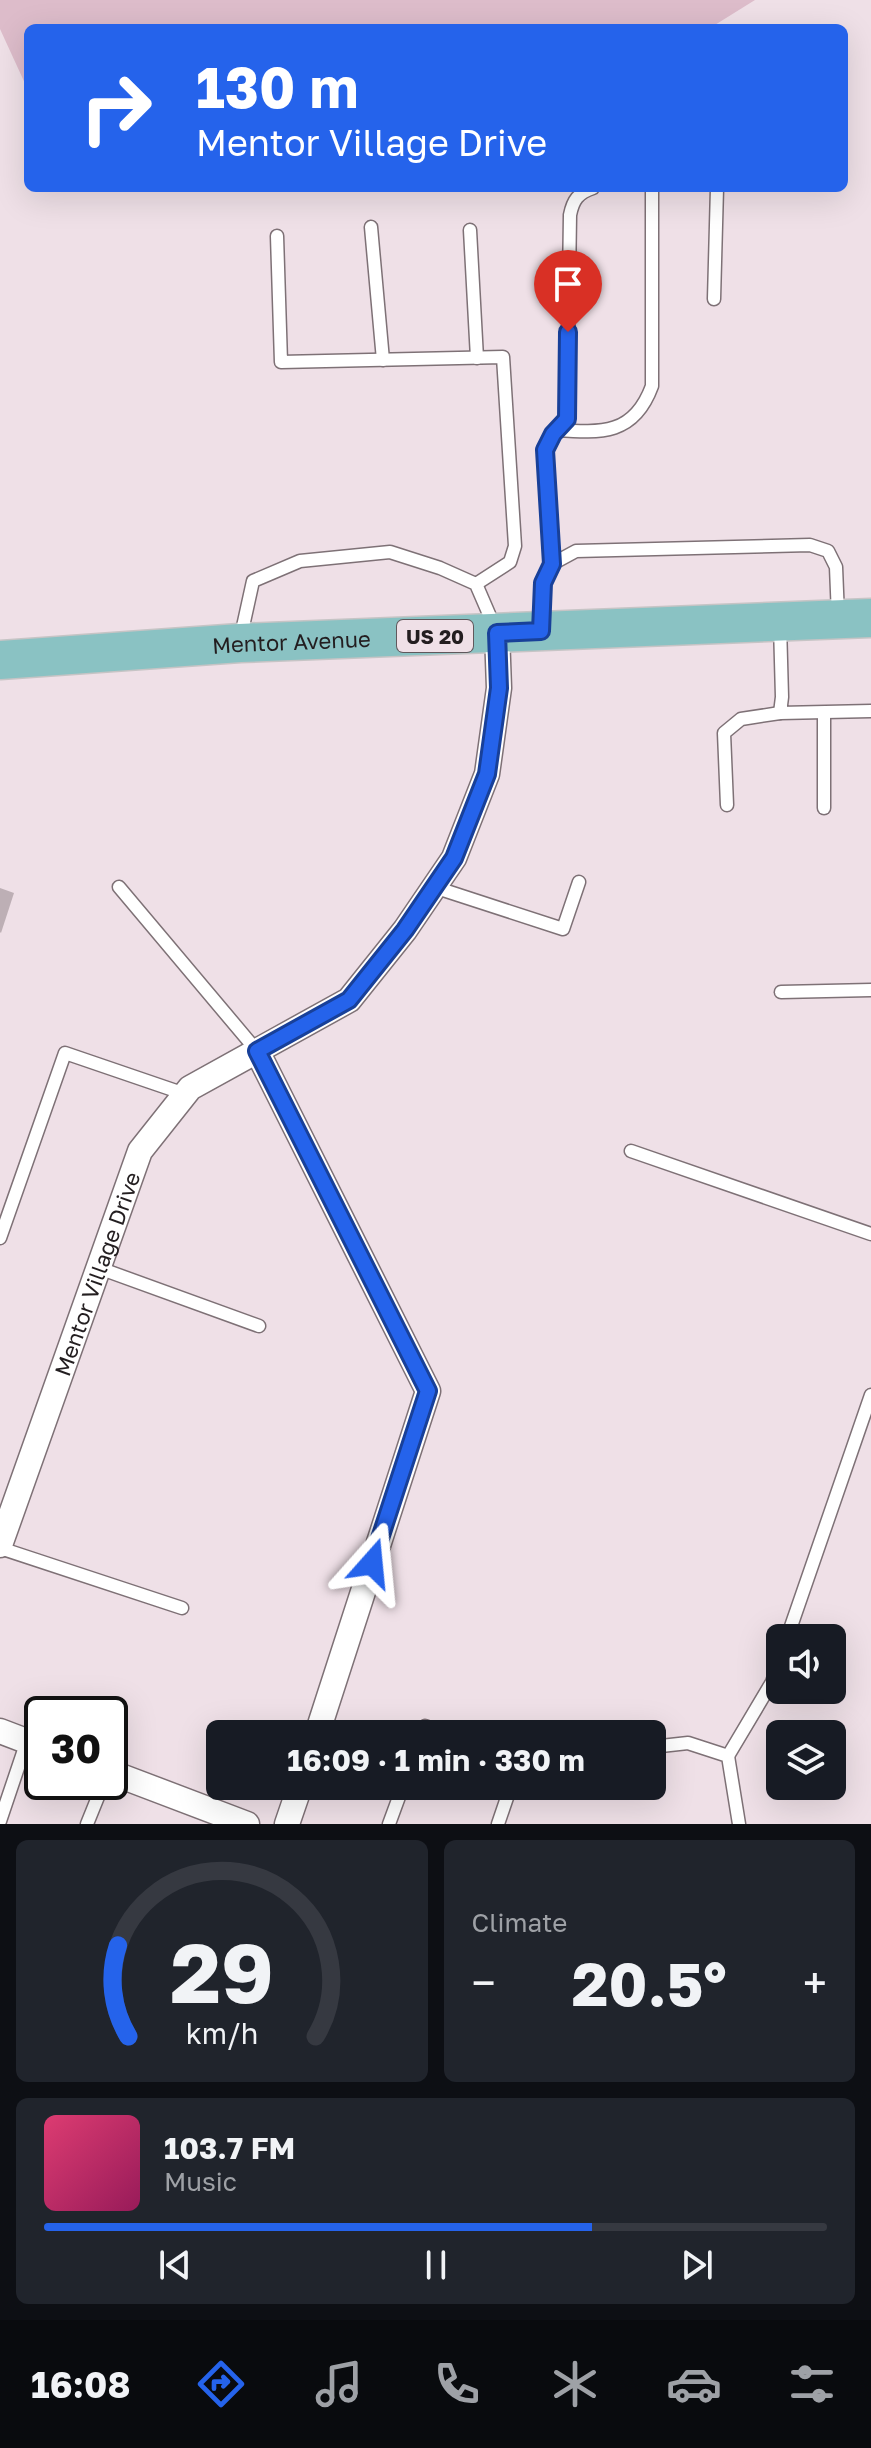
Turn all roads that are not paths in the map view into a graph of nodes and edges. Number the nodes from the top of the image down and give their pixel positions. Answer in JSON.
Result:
{"nodes":[{"id":1,"x":582,"y":192,"type":"edge"},
{"id":2,"x":652,"y":192,"type":"edge"},
{"id":3,"x":717,"y":192,"type":"edge"},
{"id":4,"x":371,"y":227,"type":"dead end"},
{"id":5,"x":470,"y":230,"type":"dead end"},
{"id":6,"x":277,"y":236,"type":"dead end"},
{"id":7,"x":714,"y":299,"type":"dead end"},
{"id":8,"x":477,"y":358,"type":"junction"},
{"id":9,"x":383,"y":360,"type":"junction"},
{"id":10,"x":556,"y":430,"type":"junction"},
{"id":11,"x":552,"y":564,"type":"junction"},
{"id":12,"x":476,"y":584,"type":"junction"},
{"id":13,"x":855,"y":619,"type":"edge"},
{"id":14,"x":779,"y":622,"type":"junction"},
{"id":15,"x":541,"y":631,"type":"junction"},
{"id":16,"x":497,"y":633,"type":"junction"},
{"id":17,"x":240,"y":643,"type":"junction"},
{"id":18,"x":0,"y":660,"type":"edge"},
{"id":19,"x":871,"y":711,"type":"edge"},
{"id":20,"x":780,"y":713,"type":"junction"},
{"id":21,"x":824,"y":713,"type":"junction"},
{"id":22,"x":727,"y":805,"type":"dead end"},
{"id":23,"x":824,"y":808,"type":"dead end"},
{"id":24,"x":579,"y":882,"type":"dead end"},
{"id":25,"x":119,"y":887,"type":"dead end"},
{"id":26,"x":434,"y":887,"type":"junction"},
{"id":27,"x":871,"y":990,"type":"edge"},
{"id":28,"x":781,"y":992,"type":"dead end"},
{"id":29,"x":257,"y":1051,"type":"junction"},
{"id":30,"x":185,"y":1094,"type":"junction"},
{"id":31,"x":631,"y":1151,"type":"dead end"},
{"id":32,"x":871,"y":1234,"type":"edge"},
{"id":33,"x":0,"y":1238,"type":"edge"},
{"id":34,"x":99,"y":1268,"type":"junction"},
{"id":35,"x":259,"y":1326,"type":"dead end"},
{"id":36,"x":871,"y":1395,"type":"edge"},
{"id":37,"x":0,"y":1547,"type":"edge"},
{"id":38,"x":182,"y":1608,"type":"dead end"},
{"id":39,"x":792,"y":1624,"type":"edge"},
{"id":40,"x":766,"y":1692,"type":"edge"},
{"id":41,"x":322,"y":1720,"type":"edge"},
{"id":42,"x":0,"y":1731,"type":"edge"},
{"id":43,"x":24,"y":1740,"type":"edge"},
{"id":44,"x":666,"y":1745,"type":"edge"},
{"id":45,"x":728,"y":1756,"type":"junction"},
{"id":46,"x":24,"y":1767,"type":"edge"},
{"id":47,"x":128,"y":1779,"type":"edge"},
{"id":48,"x":97,"y":1800,"type":"edge"},
{"id":49,"x":295,"y":1800,"type":"edge"},
{"id":50,"x":398,"y":1800,"type":"edge"},
{"id":51,"x":506,"y":1800,"type":"edge"},
{"id":52,"x":0,"y":1821,"type":"edge"},
{"id":53,"x":87,"y":1824,"type":"edge"},
{"id":54,"x":247,"y":1824,"type":"edge"},
{"id":55,"x":287,"y":1824,"type":"edge"},
{"id":56,"x":389,"y":1824,"type":"edge"},
{"id":57,"x":498,"y":1824,"type":"edge"},
{"id":58,"x":739,"y":1824,"type":"edge"}],
"edges":[{"from":1,"to":10,"type":"lane"},
{"from":2,"to":10,"type":"lane"},
{"from":3,"to":7,"type":"lane"},
{"from":4,"to":9,"type":"lane"},
{"from":5,"to":8,"type":"lane"},
{"from":6,"to":9,"type":"lane"},
{"from":8,"to":9,"type":"lane"},
{"from":8,"to":12,"type":"lane"},
{"from":10,"to":11,"type":"lane"},
{"from":11,"to":13,"type":"lane"},
{"from":11,"to":15,"type":"lane"},
{"from":12,"to":16,"type":"lane"},
{"from":12,"to":17,"type":"lane"},
{"from":13,"to":14,"type":"main road","name":"Mentor Avenue","number":"US 20"},
{"from":14,"to":15,"type":"main road","name":"Mentor Avenue","number":"US 20"},
{"from":14,"to":20,"type":"lane"},
{"from":15,"to":16,"type":"main road","name":"Mentor Avenue","number":"US 20"},
{"from":16,"to":17,"type":"main road","name":"Mentor Avenue","number":"US 20"},
{"from":16,"to":26,"type":"street","name":"Mentor Village Drive"},
{"from":17,"to":18,"type":"main road","name":"Mentor Avenue","number":"US 20"},
{"from":19,"to":21,"type":"lane"},
{"from":20,"to":21,"type":"lane"},
{"from":20,"to":22,"type":"lane"},
{"from":21,"to":23,"type":"lane"},
{"from":24,"to":26,"type":"lane"},
{"from":25,"to":29,"type":"lane"},
{"from":26,"to":29,"type":"street","name":"Mentor Village Drive"},
{"from":27,"to":28,"type":"lane"},
{"from":29,"to":30,"type":"street","name":"Mentor Village Drive"},
{"from":29,"to":41,"type":"street"},
{"from":30,"to":33,"type":"lane"},
{"from":30,"to":34,"type":"street","name":"Mentor Village Drive"},
{"from":31,"to":32,"type":"lane"},
{"from":34,"to":35,"type":"lane"},
{"from":34,"to":37,"type":"street","name":"Mentor Village Drive"},
{"from":36,"to":39,"type":"lane"},
{"from":37,"to":38,"type":"lane"},
{"from":40,"to":45,"type":"lane"},
{"from":42,"to":43,"type":"street"},
{"from":44,"to":45,"type":"lane"},
{"from":45,"to":58,"type":"lane"},
{"from":46,"to":52,"type":"lane"},
{"from":47,"to":54,"type":"street"},
{"from":48,"to":53,"type":"lane"},
{"from":49,"to":55,"type":"street"},
{"from":50,"to":56,"type":"lane"},
{"from":51,"to":57,"type":"lane"}]}
